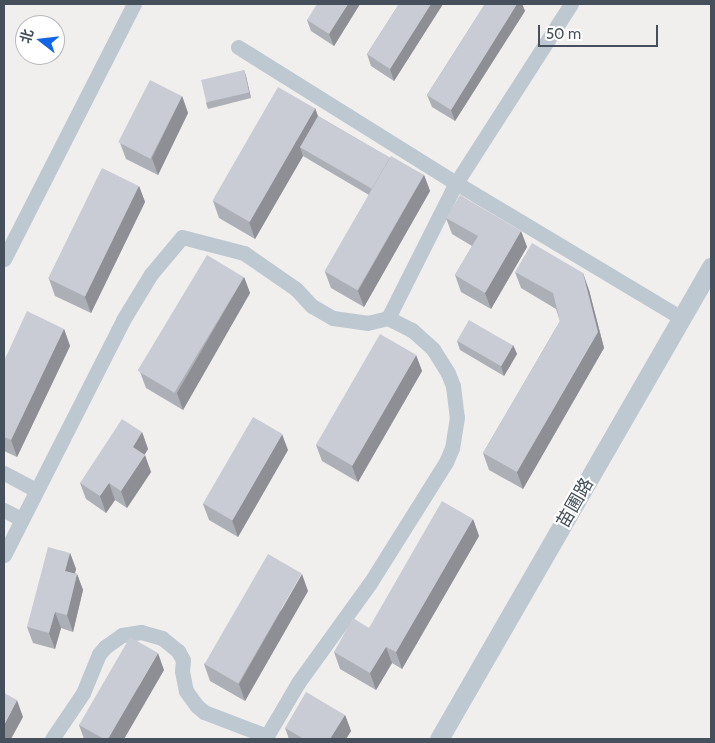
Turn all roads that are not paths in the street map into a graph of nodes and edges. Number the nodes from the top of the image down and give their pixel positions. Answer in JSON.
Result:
{"nodes":[{"id":1,"x":134,"y":4,"type":"edge"},
{"id":2,"x":571,"y":4,"type":"edge"},
{"id":3,"x":238,"y":47,"type":"dead end"},
{"id":4,"x":456,"y":183,"type":"junction"},
{"id":5,"x":4,"y":259,"type":"edge"},
{"id":6,"x":711,"y":267,"type":"edge"},
{"id":7,"x":388,"y":318,"type":"junction"},
{"id":8,"x":682,"y":318,"type":"junction"},
{"id":9,"x":4,"y":473,"type":"edge"},
{"id":10,"x":36,"y":490,"type":"junction"},
{"id":11,"x":4,"y":510,"type":"edge"},
{"id":12,"x":21,"y":519,"type":"junction"},
{"id":13,"x":4,"y":555,"type":"edge"},
{"id":14,"x":266,"y":738,"type":"edge"},
{"id":15,"x":52,"y":739,"type":"edge"},
{"id":16,"x":439,"y":739,"type":"edge"}],
"edges":[{"from":1,"to":5,"type":"street"},
{"from":2,"to":4,"type":"street"},
{"from":3,"to":4,"type":"street"},
{"from":4,"to":7,"type":"street"},
{"from":4,"to":8,"type":"street"},
{"from":6,"to":8,"type":"street","name":"苗圃路"},
{"from":7,"to":10,"type":"street"},
{"from":7,"to":14,"type":"street"},
{"from":8,"to":16,"type":"street","name":"苗圃路"},
{"from":9,"to":10,"type":"street"},
{"from":10,"to":12,"type":"street"},
{"from":11,"to":12,"type":"street"},
{"from":12,"to":13,"type":"street"},
{"from":14,"to":15,"type":"street"}]}
